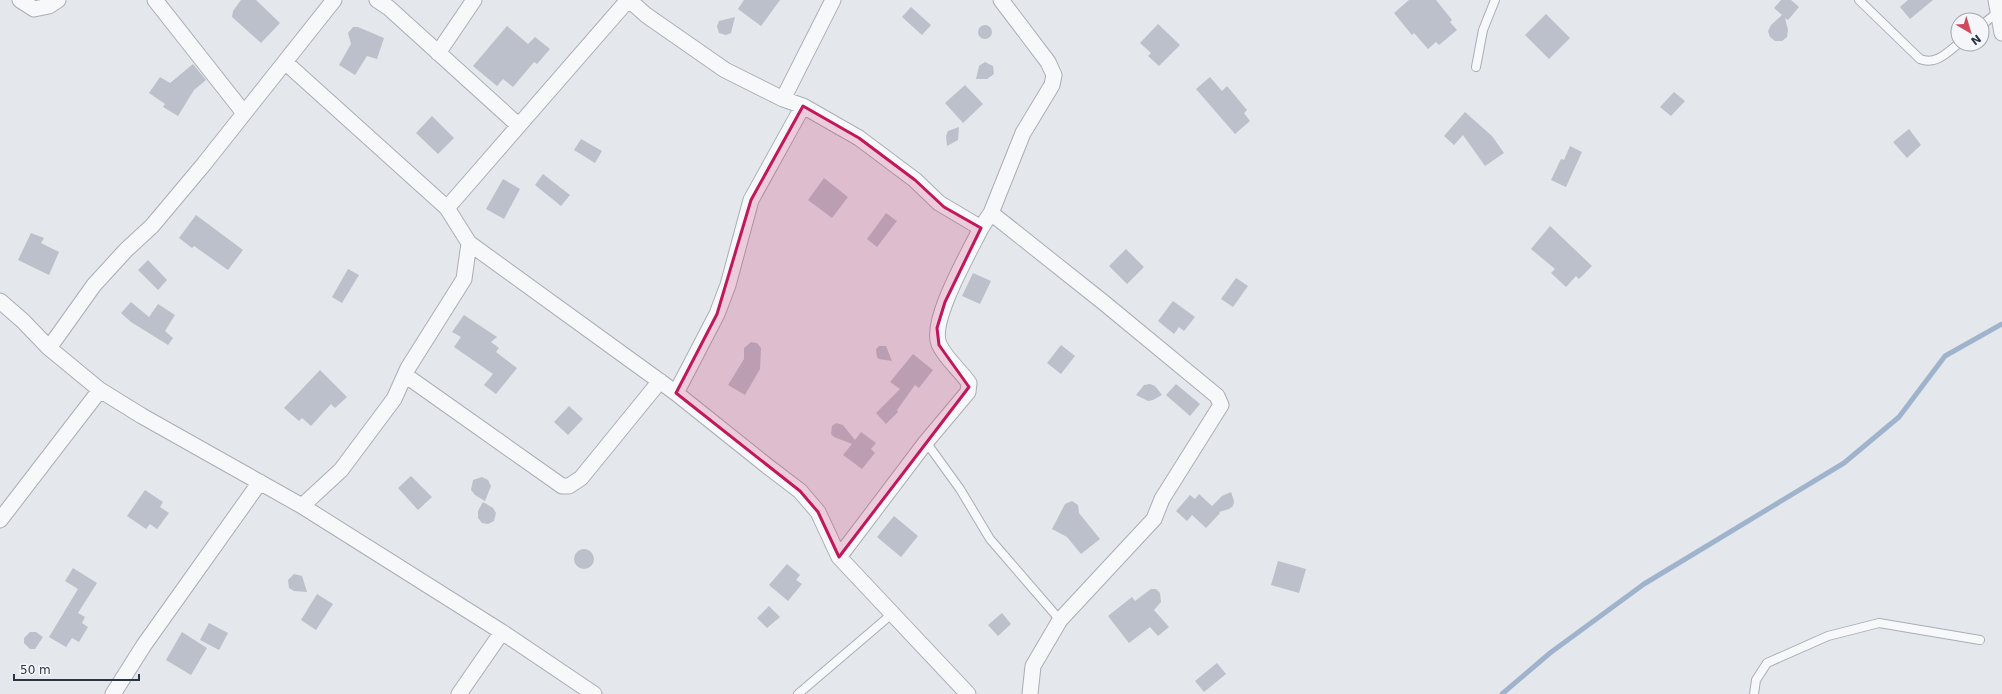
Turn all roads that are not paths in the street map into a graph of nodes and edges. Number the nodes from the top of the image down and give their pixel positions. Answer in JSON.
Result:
{"nodes":[{"id":1,"x":20,"y":0,"type":"edge"},
{"id":2,"x":58,"y":0,"type":"edge"},
{"id":3,"x":155,"y":0,"type":"edge"},
{"id":4,"x":334,"y":0,"type":"edge"},
{"id":5,"x":377,"y":0,"type":"edge"},
{"id":6,"x":474,"y":0,"type":"edge"},
{"id":7,"x":628,"y":0,"type":"edge"},
{"id":8,"x":833,"y":0,"type":"edge"},
{"id":9,"x":1001,"y":0,"type":"edge"},
{"id":10,"x":1495,"y":0,"type":"edge"},
{"id":11,"x":1859,"y":0,"type":"edge"},
{"id":12,"x":1997,"y":6,"type":"edge"},
{"id":13,"x":1990,"y":15,"type":"edge"},
{"id":14,"x":2002,"y":33,"type":"edge"},
{"id":15,"x":1950,"y":50,"type":"edge"},
{"id":16,"x":438,"y":52,"type":"junction"},
{"id":17,"x":285,"y":62,"type":"junction"},
{"id":18,"x":1476,"y":67,"type":"dead end"},
{"id":19,"x":783,"y":99,"type":"junction"},
{"id":20,"x":803,"y":106,"type":"junction"},
{"id":21,"x":244,"y":113,"type":"junction"},
{"id":22,"x":518,"y":125,"type":"junction"},
{"id":23,"x":447,"y":208,"type":"junction"},
{"id":24,"x":991,"y":213,"type":"junction"},
{"id":25,"x":981,"y":228,"type":"junction"},
{"id":26,"x":469,"y":244,"type":"junction"},
{"id":27,"x":0,"y":301,"type":"edge"},
{"id":28,"x":49,"y":348,"type":"junction"},
{"id":29,"x":404,"y":375,"type":"junction"},
{"id":30,"x":660,"y":381,"type":"junction"},
{"id":31,"x":100,"y":390,"type":"junction"},
{"id":32,"x":676,"y":393,"type":"junction"},
{"id":33,"x":926,"y":442,"type":"junction"},
{"id":34,"x":260,"y":482,"type":"junction"},
{"id":35,"x":302,"y":506,"type":"junction"},
{"id":36,"x":0,"y":520,"type":"edge"},
{"id":37,"x":839,"y":557,"type":"junction"},
{"id":38,"x":893,"y":613,"type":"junction"},
{"id":39,"x":1060,"y":620,"type":"junction"},
{"id":40,"x":502,"y":632,"type":"junction"},
{"id":41,"x":1980,"y":640,"type":"dead end"},
{"id":42,"x":113,"y":694,"type":"edge"},
{"id":43,"x":459,"y":694,"type":"edge"},
{"id":44,"x":594,"y":694,"type":"edge"},
{"id":45,"x":798,"y":694,"type":"edge"},
{"id":46,"x":968,"y":694,"type":"edge"},
{"id":47,"x":1030,"y":694,"type":"edge"},
{"id":48,"x":1754,"y":694,"type":"edge"}],
"edges":[{"from":1,"to":2,"type":"street"},
{"from":3,"to":21,"type":"street"},
{"from":4,"to":17,"type":"street"},
{"from":5,"to":16,"type":"street"},
{"from":6,"to":16,"type":"street"},
{"from":7,"to":19,"type":"street"},
{"from":7,"to":22,"type":"street"},
{"from":8,"to":19,"type":"street"},
{"from":9,"to":24,"type":"street"},
{"from":10,"to":18,"type":"lane"},
{"from":11,"to":15,"type":"lane"},
{"from":12,"to":13,"type":"lane"},
{"from":12,"to":14,"type":"street"},
{"from":16,"to":22,"type":"street"},
{"from":17,"to":21,"type":"street"},
{"from":17,"to":23,"type":"street"},
{"from":19,"to":20,"type":"street"},
{"from":20,"to":25,"type":"street"},
{"from":20,"to":32,"type":"street"},
{"from":21,"to":28,"type":"street"},
{"from":22,"to":23,"type":"street"},
{"from":23,"to":26,"type":"street"},
{"from":24,"to":25,"type":"street"},
{"from":24,"to":39,"type":"street"},
{"from":25,"to":33,"type":"street"},
{"from":26,"to":29,"type":"street"},
{"from":26,"to":30,"type":"street"},
{"from":27,"to":28,"type":"street"},
{"from":28,"to":31,"type":"street"},
{"from":29,"to":30,"type":"street"},
{"from":29,"to":35,"type":"street"},
{"from":30,"to":32,"type":"street"},
{"from":31,"to":34,"type":"street"},
{"from":31,"to":36,"type":"street"},
{"from":32,"to":37,"type":"street"},
{"from":33,"to":37,"type":"street"},
{"from":33,"to":39,"type":"lane"},
{"from":34,"to":35,"type":"street"},
{"from":34,"to":42,"type":"street"},
{"from":35,"to":40,"type":"street"},
{"from":37,"to":38,"type":"street"},
{"from":38,"to":45,"type":"lane"},
{"from":38,"to":46,"type":"street"},
{"from":39,"to":47,"type":"street"},
{"from":40,"to":43,"type":"street"},
{"from":40,"to":44,"type":"street"},
{"from":41,"to":48,"type":"lane"}]}
